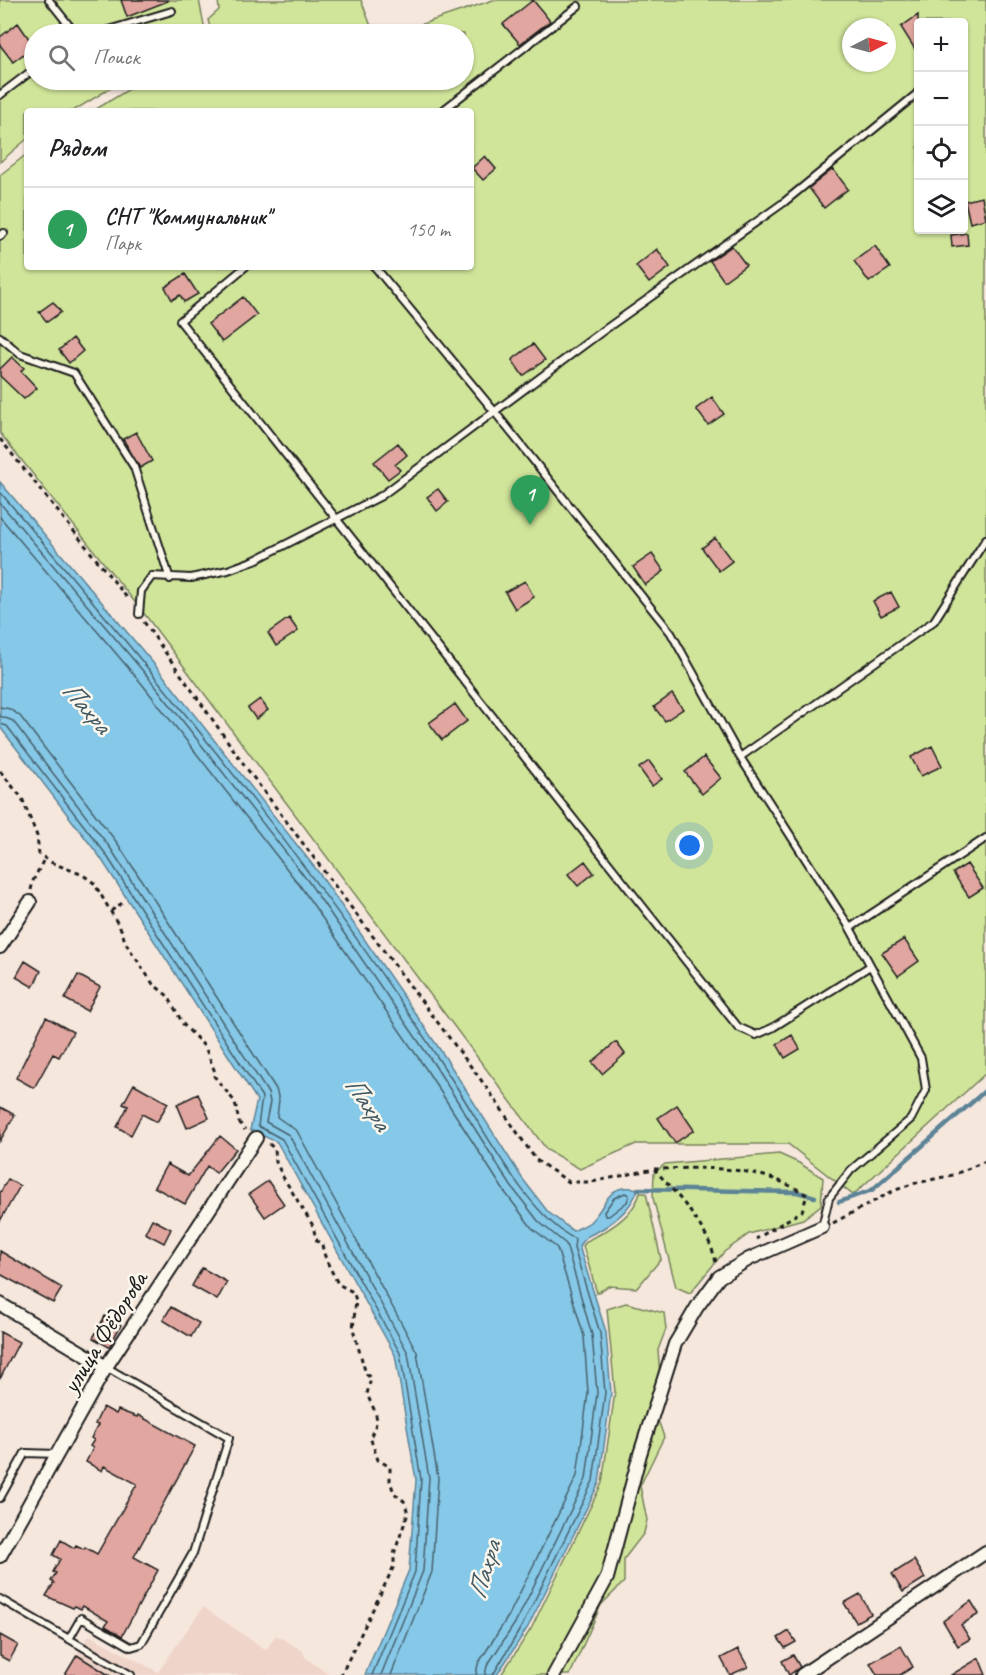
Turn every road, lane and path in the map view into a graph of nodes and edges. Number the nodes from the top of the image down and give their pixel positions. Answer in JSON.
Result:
{"nodes":[{"id":1,"x":49,"y":0,"type":"edge"},
{"id":2,"x":578,"y":6,"type":"dead end"},
{"id":3,"x":172,"y":10,"type":"dead end"},
{"id":4,"x":68,"y":24,"type":"edge"},
{"id":5,"x":126,"y":24,"type":"edge"},
{"id":6,"x":24,"y":77,"type":"edge"},
{"id":7,"x":474,"y":86,"type":"edge"},
{"id":8,"x":469,"y":90,"type":"edge"},
{"id":9,"x":0,"y":95,"type":"edge"},
{"id":10,"x":914,"y":96,"type":"edge"},
{"id":11,"x":446,"y":108,"type":"edge"},
{"id":12,"x":241,"y":270,"type":"edge"},
{"id":13,"x":377,"y":270,"type":"edge"},
{"id":14,"x":0,"y":338,"type":"edge"},
{"id":15,"x":494,"y":411,"type":"junction"},
{"id":16,"x":0,"y":439,"type":"edge"},
{"id":17,"x":336,"y":519,"type":"junction"},
{"id":18,"x":986,"y":539,"type":"edge"},
{"id":19,"x":170,"y":579,"type":"junction"},
{"id":20,"x":139,"y":614,"type":"junction"},
{"id":21,"x":740,"y":757,"type":"junction"},
{"id":22,"x":0,"y":771,"type":"edge"},
{"id":23,"x":986,"y":838,"type":"edge"},
{"id":24,"x":44,"y":859,"type":"junction"},
{"id":25,"x":125,"y":901,"type":"dead end"},
{"id":26,"x":30,"y":902,"type":"joint"},
{"id":27,"x":111,"y":911,"type":"junction"},
{"id":28,"x":850,"y":928,"type":"junction"},
{"id":29,"x":0,"y":947,"type":"edge"},
{"id":30,"x":870,"y":966,"type":"junction"},
{"id":31,"x":256,"y":1138,"type":"junction"},
{"id":32,"x":986,"y":1161,"type":"edge"},
{"id":33,"x":654,"y":1169,"type":"junction"},
{"id":34,"x":822,"y":1227,"type":"junction"},
{"id":35,"x":747,"y":1245,"type":"dead end"},
{"id":36,"x":719,"y":1276,"type":"junction"},
{"id":37,"x":0,"y":1304,"type":"edge"},
{"id":38,"x":106,"y":1367,"type":"junction"},
{"id":39,"x":57,"y":1454,"type":"junction"},
{"id":40,"x":0,"y":1498,"type":"edge"},
{"id":41,"x":986,"y":1552,"type":"edge"},
{"id":42,"x":0,"y":1556,"type":"edge"},
{"id":43,"x":0,"y":1599,"type":"edge"},
{"id":44,"x":69,"y":1639,"type":"junction"},
{"id":45,"x":131,"y":1675,"type":"edge"},
{"id":46,"x":341,"y":1675,"type":"edge"},
{"id":47,"x":554,"y":1675,"type":"edge"},
{"id":48,"x":802,"y":1675,"type":"edge"}],
"edges":[{"from":1,"to":4,"type":"lane"},
{"from":2,"to":7,"type":"lane"},
{"from":3,"to":5,"type":"lane"},
{"from":6,"to":9,"type":"lane"},
{"from":8,"to":11,"type":"lane"},
{"from":10,"to":15,"type":"lane"},
{"from":12,"to":17,"type":"lane"},
{"from":13,"to":15,"type":"lane"},
{"from":14,"to":19,"type":"lane"},
{"from":15,"to":17,"type":"lane"},
{"from":15,"to":21,"type":"lane"},
{"from":16,"to":20,"type":"path"},
{"from":17,"to":19,"type":"lane"},
{"from":17,"to":30,"type":"lane"},
{"from":18,"to":21,"type":"lane"},
{"from":19,"to":20,"type":"lane"},
{"from":20,"to":33,"type":"path"},
{"from":21,"to":28,"type":"lane"},
{"from":22,"to":24,"type":"path"},
{"from":23,"to":28,"type":"lane"},
{"from":24,"to":26,"type":"path"},
{"from":24,"to":27,"type":"path"},
{"from":25,"to":27,"type":"path"},
{"from":26,"to":29,"type":"street"},
{"from":27,"to":31,"type":"path"},
{"from":28,"to":30,"type":"lane"},
{"from":30,"to":34,"type":"lane"},
{"from":31,"to":38,"type":"street","name":"улица Фёдорова"},
{"from":31,"to":46,"type":"path"},
{"from":32,"to":34,"type":"path"},
{"from":33,"to":35,"type":"path"},
{"from":33,"to":36,"type":"path"},
{"from":34,"to":36,"type":"street"},
{"from":36,"to":47,"type":"street"},
{"from":37,"to":38,"type":"street"},
{"from":38,"to":39,"type":"street","name":"улица Фёдорова"},
{"from":38,"to":44,"type":"lane"},
{"from":39,"to":40,"type":"lane"},
{"from":39,"to":42,"type":"street","name":"улица Фёдорова"},
{"from":41,"to":48,"type":"street"},
{"from":43,"to":44,"type":"lane"},
{"from":44,"to":45,"type":"lane"}]}
